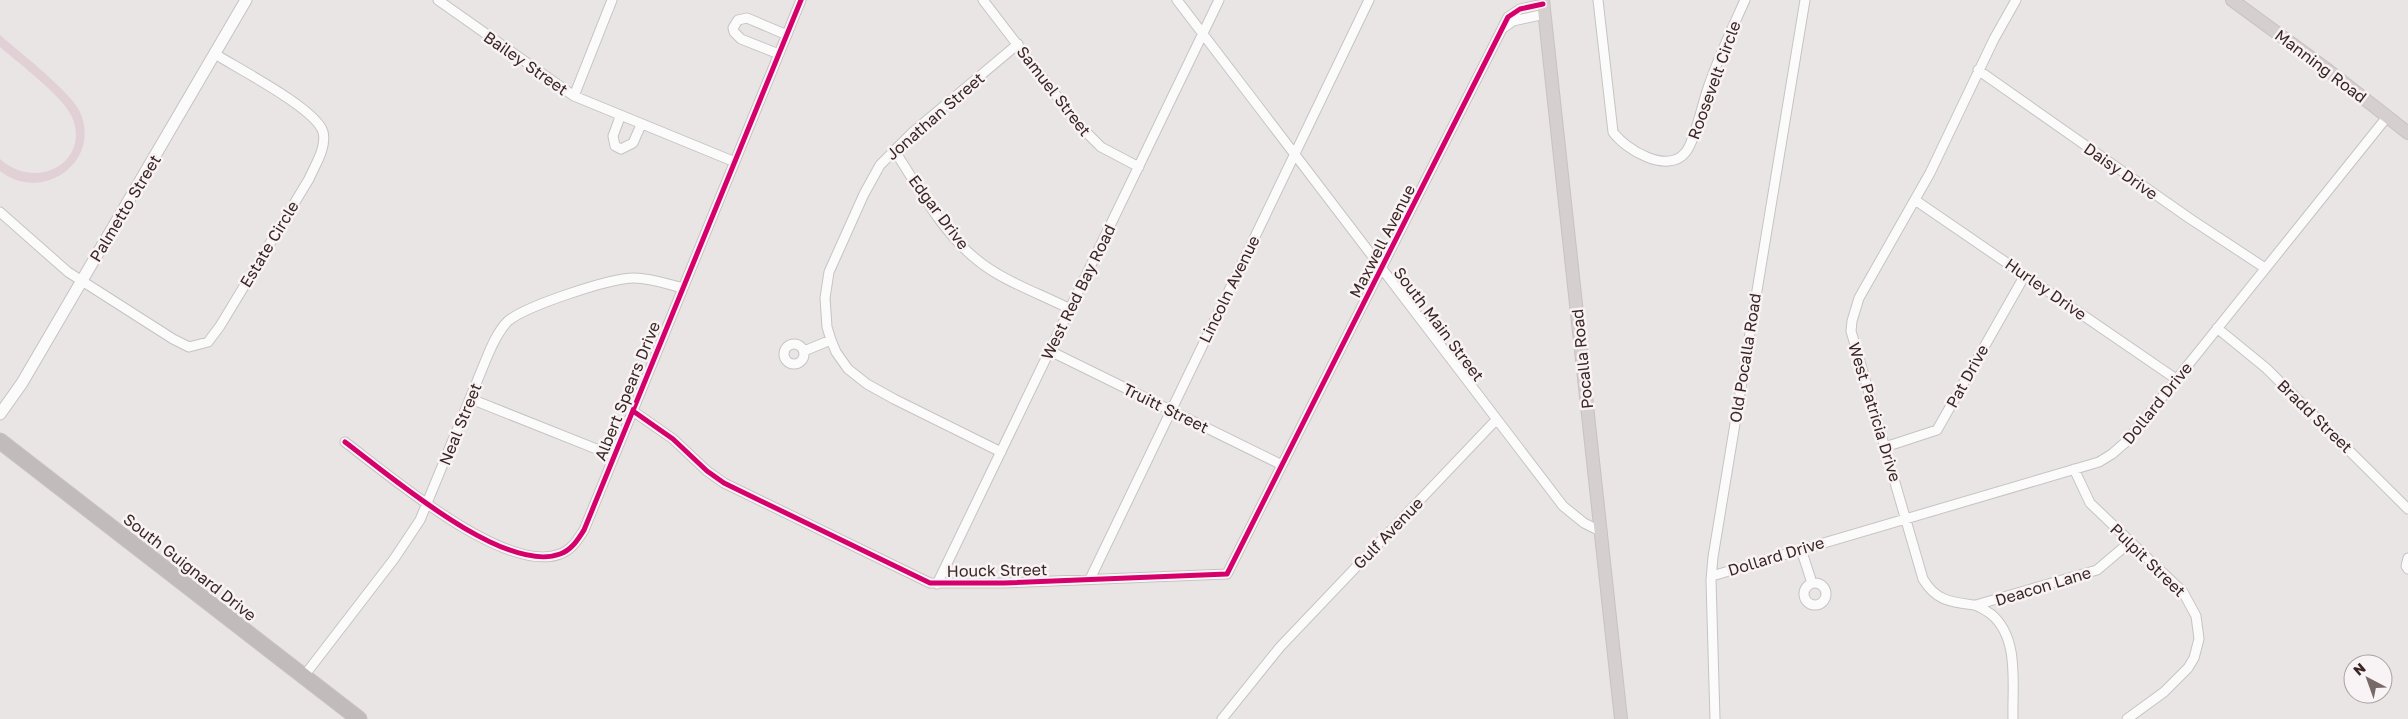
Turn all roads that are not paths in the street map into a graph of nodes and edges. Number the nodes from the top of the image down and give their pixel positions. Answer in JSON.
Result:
{"nodes":[{"id":1,"x":246,"y":0,"type":"edge"},
{"id":2,"x":438,"y":0,"type":"edge"},
{"id":3,"x":612,"y":0,"type":"edge"},
{"id":4,"x":801,"y":0,"type":"edge"},
{"id":5,"x":983,"y":0,"type":"edge"},
{"id":6,"x":1177,"y":0,"type":"edge"},
{"id":7,"x":1219,"y":0,"type":"edge"},
{"id":8,"x":1369,"y":0,"type":"edge"},
{"id":9,"x":1517,"y":0,"type":"edge"},
{"id":10,"x":1598,"y":0,"type":"edge"},
{"id":11,"x":1745,"y":0,"type":"edge"},
{"id":12,"x":2016,"y":0,"type":"edge"},
{"id":13,"x":2232,"y":0,"type":"edge"},
{"id":14,"x":1802,"y":1,"type":"edge"},
{"id":15,"x":1544,"y":6,"type":"edge"},
{"id":16,"x":1508,"y":17,"type":"junction"},
{"id":17,"x":1503,"y":28,"type":"junction"},
{"id":18,"x":1203,"y":34,"type":"junction"},
{"id":19,"x":787,"y":35,"type":"junction"},
{"id":20,"x":1018,"y":44,"type":"junction"},
{"id":21,"x":215,"y":54,"type":"junction"},
{"id":22,"x":779,"y":54,"type":"junction"},
{"id":23,"x":1978,"y":70,"type":"junction"},
{"id":24,"x":574,"y":96,"type":"junction"},
{"id":25,"x":620,"y":116,"type":"junction"},
{"id":26,"x":2387,"y":116,"type":"junction"},
{"id":27,"x":641,"y":125,"type":"junction"},
{"id":28,"x":2408,"y":133,"type":"edge"},
{"id":29,"x":894,"y":150,"type":"junction"},
{"id":30,"x":1294,"y":154,"type":"junction"},
{"id":31,"x":735,"y":162,"type":"junction"},
{"id":32,"x":1139,"y":168,"type":"junction"},
{"id":33,"x":1915,"y":200,"type":"junction"},
{"id":34,"x":0,"y":212,"type":"edge"},
{"id":35,"x":2265,"y":268,"type":"junction"},
{"id":36,"x":1382,"y":269,"type":"junction"},
{"id":37,"x":2024,"y":275,"type":"junction"},
{"id":38,"x":82,"y":282,"type":"junction"},
{"id":39,"x":683,"y":288,"type":"junction"},
{"id":40,"x":1070,"y":309,"type":"junction"},
{"id":41,"x":2217,"y":328,"type":"junction"},
{"id":42,"x":831,"y":340,"type":"junction"},
{"id":43,"x":804,"y":351,"type":"dead end"},
{"id":44,"x":1050,"y":351,"type":"junction"},
{"id":45,"x":2176,"y":379,"type":"junction"},
{"id":46,"x":471,"y":399,"type":"junction"},
{"id":47,"x":1171,"y":410,"type":"junction"},
{"id":48,"x":633,"y":411,"type":"junction"},
{"id":49,"x":0,"y":414,"type":"edge"},
{"id":50,"x":1496,"y":420,"type":"junction"},
{"id":51,"x":0,"y":441,"type":"edge"},
{"id":52,"x":345,"y":442,"type":"dead end"},
{"id":53,"x":1886,"y":447,"type":"junction"},
{"id":54,"x":1001,"y":452,"type":"junction"},
{"id":55,"x":614,"y":456,"type":"junction"},
{"id":56,"x":1282,"y":465,"type":"junction"},
{"id":57,"x":2074,"y":469,"type":"junction"},
{"id":58,"x":427,"y":503,"type":"junction"},
{"id":59,"x":2408,"y":509,"type":"edge"},
{"id":60,"x":1906,"y":517,"type":"junction"},
{"id":61,"x":1602,"y":532,"type":"junction"},
{"id":62,"x":2130,"y":542,"type":"junction"},
{"id":63,"x":1801,"y":549,"type":"junction"},
{"id":64,"x":2408,"y":558,"type":"edge"},
{"id":65,"x":2408,"y":569,"type":"edge"},
{"id":66,"x":1712,"y":576,"type":"junction"},
{"id":67,"x":1090,"y":579,"type":"junction"},
{"id":68,"x":1812,"y":583,"type":"dead end"},
{"id":69,"x":937,"y":584,"type":"junction"},
{"id":70,"x":1976,"y":605,"type":"junction"},
{"id":71,"x":304,"y":676,"type":"junction"},
{"id":72,"x":360,"y":719,"type":"edge"},
{"id":73,"x":1222,"y":719,"type":"edge"},
{"id":74,"x":1621,"y":719,"type":"edge"},
{"id":75,"x":1715,"y":719,"type":"edge"},
{"id":76,"x":2013,"y":719,"type":"edge"},
{"id":77,"x":2127,"y":719,"type":"edge"}],
"edges":[{"from":1,"to":21,"type":"street","name":"Palmetto Street"},
{"from":2,"to":24,"type":"street","name":"Bailey Street"},
{"from":3,"to":24,"type":"street"},
{"from":4,"to":19,"type":"street","name":"Albert Spears Drive"},
{"from":5,"to":20,"type":"street","name":"Samuel Street"},
{"from":6,"to":18,"type":"street","name":"South Main Street"},
{"from":7,"to":18,"type":"street","name":"West Red Bay Road"},
{"from":8,"to":30,"type":"street","name":"Lincoln Avenue"},
{"from":9,"to":16,"type":"street","name":"Maxwell Avenue"},
{"from":10,"to":11,"type":"street","name":"Roosevelt Circle"},
{"from":12,"to":23,"type":"street","name":"West Patricia Drive"},
{"from":13,"to":26,"type":"main road","name":"Manning Road"},
{"from":14,"to":66,"type":"street","name":"Old Pocalla Road"},
{"from":15,"to":16,"type":"street"},
{"from":15,"to":17,"type":"street"},
{"from":15,"to":61,"type":"main road","name":"Pocalla Road"},
{"from":16,"to":17,"type":"street","name":"Maxwell Avenue"},
{"from":17,"to":36,"type":"street","name":"Maxwell Avenue"},
{"from":18,"to":30,"type":"street","name":"South Main Street"},
{"from":18,"to":32,"type":"street","name":"West Red Bay Road"},
{"from":19,"to":22,"type":"street","name":"Albert Spears Drive"},
{"from":19,"to":22,"type":"street"},
{"from":20,"to":29,"type":"street","name":"Jonathan Street"},
{"from":20,"to":32,"type":"street","name":"Samuel Street"},
{"from":21,"to":38,"type":"street","name":"Palmetto Street"},
{"from":21,"to":38,"type":"street","name":"Estate Circle"},
{"from":22,"to":31,"type":"street","name":"Albert Spears Drive"},
{"from":23,"to":33,"type":"street","name":"West Patricia Drive"},
{"from":23,"to":35,"type":"street","name":"Daisy Drive"},
{"from":24,"to":25,"type":"street","name":"Bailey Street"},
{"from":25,"to":27,"type":"street","name":"Bailey Street"},
{"from":25,"to":27,"type":"street"},
{"from":26,"to":28,"type":"main road","name":"Manning Road"},
{"from":26,"to":35,"type":"street","name":"Dollard Drive"},
{"from":27,"to":31,"type":"street","name":"Bailey Street"},
{"from":29,"to":40,"type":"street","name":"Edgar Drive"},
{"from":29,"to":42,"type":"street","name":"Jonathan Street"},
{"from":30,"to":36,"type":"street","name":"South Main Street"},
{"from":30,"to":47,"type":"street","name":"Lincoln Avenue"},
{"from":31,"to":39,"type":"street","name":"Albert Spears Drive"},
{"from":32,"to":40,"type":"street","name":"West Red Bay Road"},
{"from":33,"to":37,"type":"street","name":"Hurley Drive"},
{"from":33,"to":53,"type":"street","name":"West Patricia Drive"},
{"from":34,"to":38,"type":"street","name":"Estate Circle"},
{"from":35,"to":41,"type":"street","name":"Dollard Drive"},
{"from":36,"to":50,"type":"street","name":"South Main Street"},
{"from":36,"to":56,"type":"street","name":"Maxwell Avenue"},
{"from":37,"to":45,"type":"street","name":"Hurley Drive"},
{"from":37,"to":53,"type":"street","name":"Pat Drive"},
{"from":38,"to":49,"type":"street","name":"Palmetto Street"},
{"from":39,"to":46,"type":"street","name":"Neal Street"},
{"from":39,"to":48,"type":"street","name":"Albert Spears Drive"},
{"from":40,"to":44,"type":"street","name":"West Red Bay Road"},
{"from":41,"to":45,"type":"street","name":"Dollard Drive"},
{"from":41,"to":59,"type":"street","name":"Bradd Street"},
{"from":42,"to":43,"type":"street"},
{"from":42,"to":54,"type":"street","name":"Jonathan Street"},
{"from":44,"to":47,"type":"street","name":"Truitt Street"},
{"from":44,"to":54,"type":"street","name":"West Red Bay Road"},
{"from":45,"to":57,"type":"street","name":"Dollard Drive"},
{"from":46,"to":55,"type":"street"},
{"from":46,"to":58,"type":"street","name":"Neal Street"},
{"from":47,"to":56,"type":"street","name":"Truitt Street"},
{"from":47,"to":67,"type":"street","name":"Lincoln Avenue"},
{"from":48,"to":55,"type":"street","name":"Albert Spears Drive"},
{"from":48,"to":69,"type":"street","name":"Houck Street"},
{"from":50,"to":61,"type":"street","name":"South Main Street"},
{"from":50,"to":73,"type":"street","name":"Gulf Avenue"},
{"from":51,"to":71,"type":"highway","name":"South Guignard Drive"},
{"from":52,"to":58,"type":"street","name":"Albert Spears Drive"},
{"from":53,"to":60,"type":"street","name":"West Patricia Drive"},
{"from":54,"to":69,"type":"street","name":"West Red Bay Road"},
{"from":55,"to":58,"type":"street","name":"Albert Spears Drive"},
{"from":56,"to":67,"type":"street","name":"Houck Street"},
{"from":57,"to":60,"type":"street","name":"Dollard Drive"},
{"from":57,"to":62,"type":"street","name":"Pulpit Street"},
{"from":58,"to":71,"type":"street","name":"Neal Street"},
{"from":60,"to":63,"type":"street","name":"Dollard Drive"},
{"from":60,"to":70,"type":"street","name":"West Patricia Drive"},
{"from":61,"to":74,"type":"main road","name":"Pocalla Road"},
{"from":62,"to":70,"type":"street","name":"Deacon Lane"},
{"from":62,"to":77,"type":"street","name":"Pulpit Street"},
{"from":63,"to":66,"type":"street","name":"Dollard Drive"},
{"from":63,"to":68,"type":"street"},
{"from":64,"to":65,"type":"street"},
{"from":66,"to":75,"type":"street","name":"Old Pocalla Road"},
{"from":67,"to":69,"type":"street","name":"Houck Street"},
{"from":70,"to":76,"type":"street","name":"West Patricia Drive"},
{"from":71,"to":72,"type":"highway","name":"South Guignard Drive"}]}
